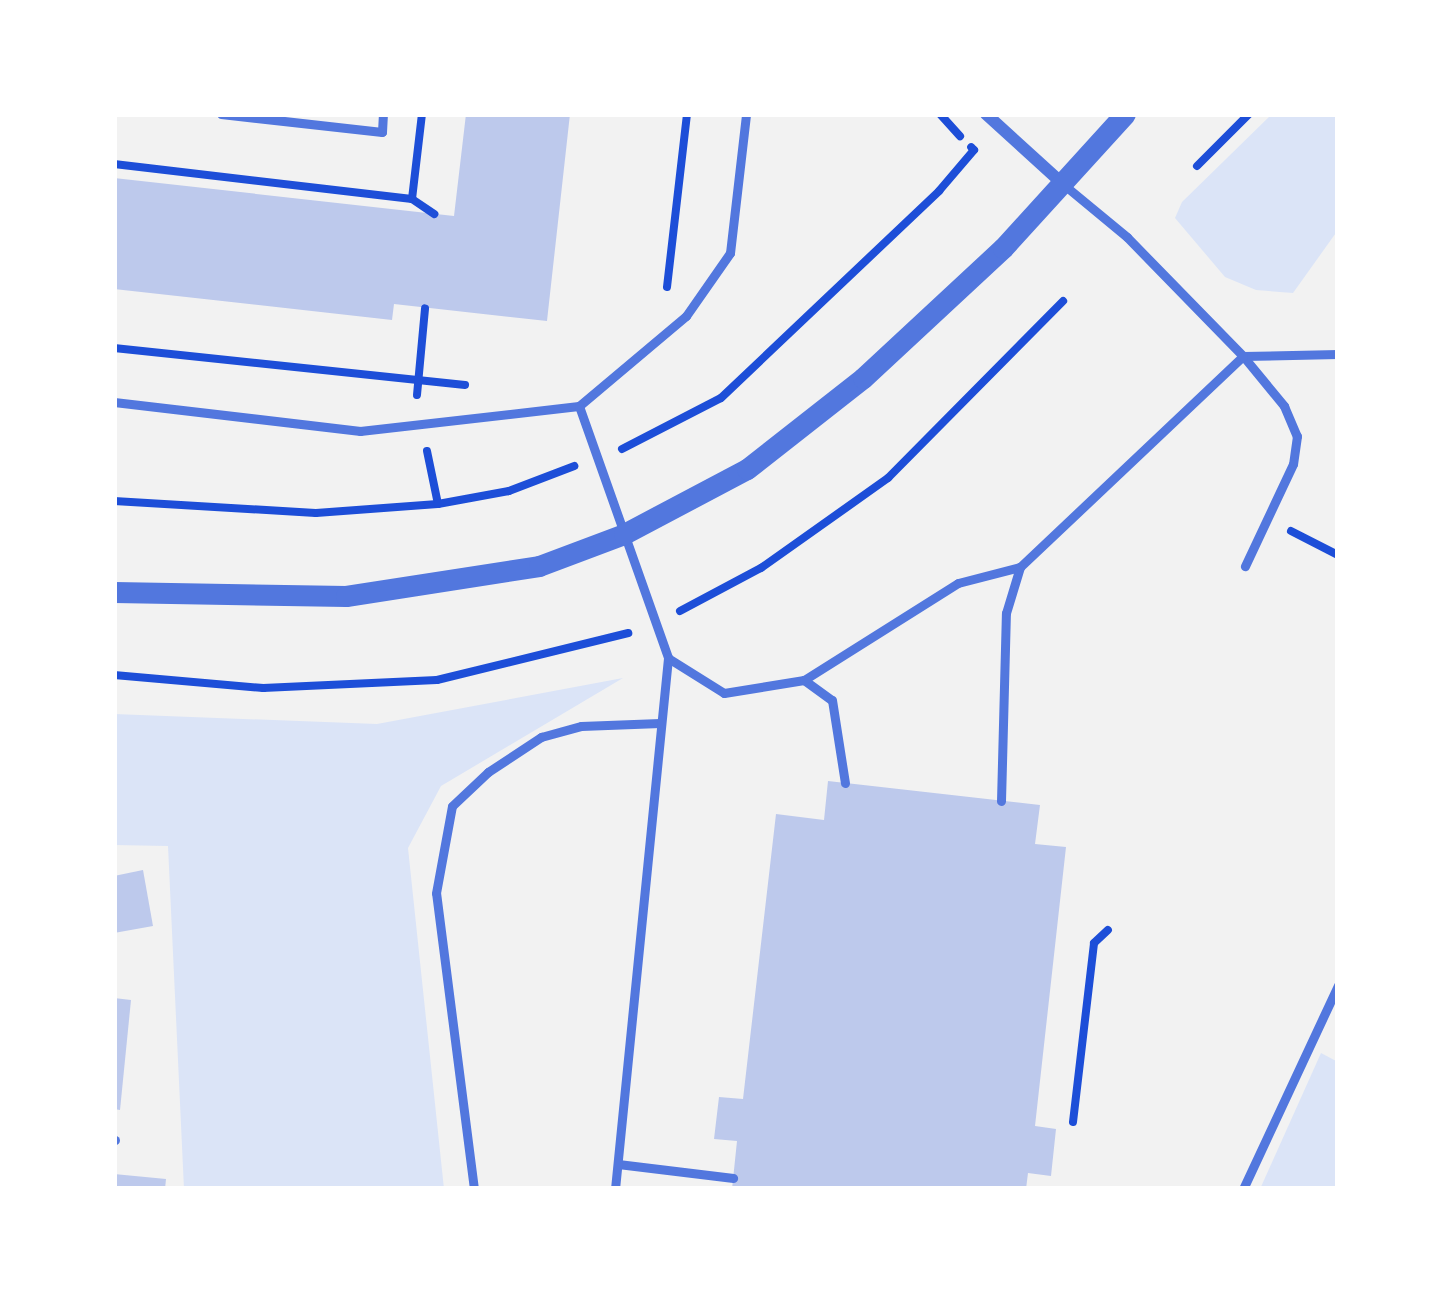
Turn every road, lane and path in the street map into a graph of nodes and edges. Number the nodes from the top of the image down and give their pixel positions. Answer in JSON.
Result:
{"nodes":[{"id":1,"x":220,"y":114,"type":"edge"},
{"id":2,"x":383,"y":114,"type":"edge"},
{"id":3,"x":422,"y":114,"type":"edge"},
{"id":4,"x":687,"y":114,"type":"edge"},
{"id":5,"x":746,"y":114,"type":"edge"},
{"id":6,"x":986,"y":114,"type":"edge"},
{"id":7,"x":1126,"y":114,"type":"edge"},
{"id":8,"x":1249,"y":114,"type":"edge"},
{"id":9,"x":114,"y":164,"type":"edge"},
{"id":10,"x":1197,"y":166,"type":"dead end"},
{"id":11,"x":1063,"y":184,"type":"junction"},
{"id":12,"x":412,"y":199,"type":"junction"},
{"id":13,"x":434,"y":214,"type":"dead end"},
{"id":14,"x":666,"y":296,"type":"dead end"},
{"id":15,"x":425,"y":308,"type":"dead end"},
{"id":16,"x":114,"y":348,"type":"edge"},
{"id":17,"x":1338,"y":355,"type":"edge"},
{"id":18,"x":1243,"y":356,"type":"junction"},
{"id":19,"x":415,"y":379,"type":"junction"},
{"id":20,"x":483,"y":387,"type":"dead end"},
{"id":21,"x":114,"y":402,"type":"edge"},
{"id":22,"x":579,"y":406,"type":"junction"},
{"id":23,"x":421,"y":424,"type":"junction"},
{"id":24,"x":438,"y":504,"type":"dead end"},
{"id":25,"x":1267,"y":519,"type":"junction"},
{"id":26,"x":624,"y":534,"type":"junction"},
{"id":27,"x":1338,"y":555,"type":"edge"},
{"id":28,"x":1020,"y":566,"type":"junction"},
{"id":29,"x":1245,"y":566,"type":"dead end"},
{"id":30,"x":114,"y":592,"type":"edge"},
{"id":31,"x":668,"y":658,"type":"junction"},
{"id":32,"x":804,"y":680,"type":"junction"},
{"id":33,"x":660,"y":723,"type":"junction"},
{"id":34,"x":845,"y":783,"type":"dead end"},
{"id":35,"x":1001,"y":801,"type":"dead end"},
{"id":36,"x":1108,"y":930,"type":"dead end"},
{"id":37,"x":1338,"y":985,"type":"edge"},
{"id":38,"x":1072,"y":1122,"type":"dead end"},
{"id":39,"x":618,"y":1164,"type":"junction"},
{"id":40,"x":733,"y":1178,"type":"dead end"},
{"id":41,"x":474,"y":1189,"type":"edge"},
{"id":42,"x":615,"y":1189,"type":"edge"},
{"id":43,"x":1243,"y":1189,"type":"edge"}],
"edges":[{"from":1,"to":2,"type":"lane"},
{"from":3,"to":12,"type":"path"},
{"from":4,"to":14,"type":"path"},
{"from":5,"to":22,"type":"lane"},
{"from":6,"to":11,"type":"street"},
{"from":7,"to":11,"type":"street"},
{"from":8,"to":10,"type":"path"},
{"from":9,"to":12,"type":"path"},
{"from":11,"to":18,"type":"lane"},
{"from":11,"to":26,"type":"street"},
{"from":12,"to":13,"type":"path"},
{"from":15,"to":19,"type":"path"},
{"from":16,"to":19,"type":"path"},
{"from":17,"to":18,"type":"lane"},
{"from":18,"to":25,"type":"lane"},
{"from":18,"to":28,"type":"lane"},
{"from":19,"to":20,"type":"path"},
{"from":19,"to":23,"type":"path"},
{"from":21,"to":23,"type":"lane"},
{"from":22,"to":23,"type":"lane"},
{"from":22,"to":26,"type":"lane"},
{"from":23,"to":24,"type":"path"},
{"from":25,"to":27,"type":"path"},
{"from":25,"to":29,"type":"lane"},
{"from":26,"to":30,"type":"street"},
{"from":26,"to":31,"type":"lane"},
{"from":28,"to":32,"type":"lane"},
{"from":28,"to":35,"type":"lane"},
{"from":31,"to":32,"type":"lane"},
{"from":31,"to":33,"type":"lane"},
{"from":32,"to":34,"type":"lane"},
{"from":33,"to":39,"type":"lane"},
{"from":33,"to":41,"type":"lane"},
{"from":36,"to":38,"type":"path"},
{"from":37,"to":43,"type":"lane"},
{"from":39,"to":40,"type":"lane"},
{"from":39,"to":42,"type":"lane"}]}
